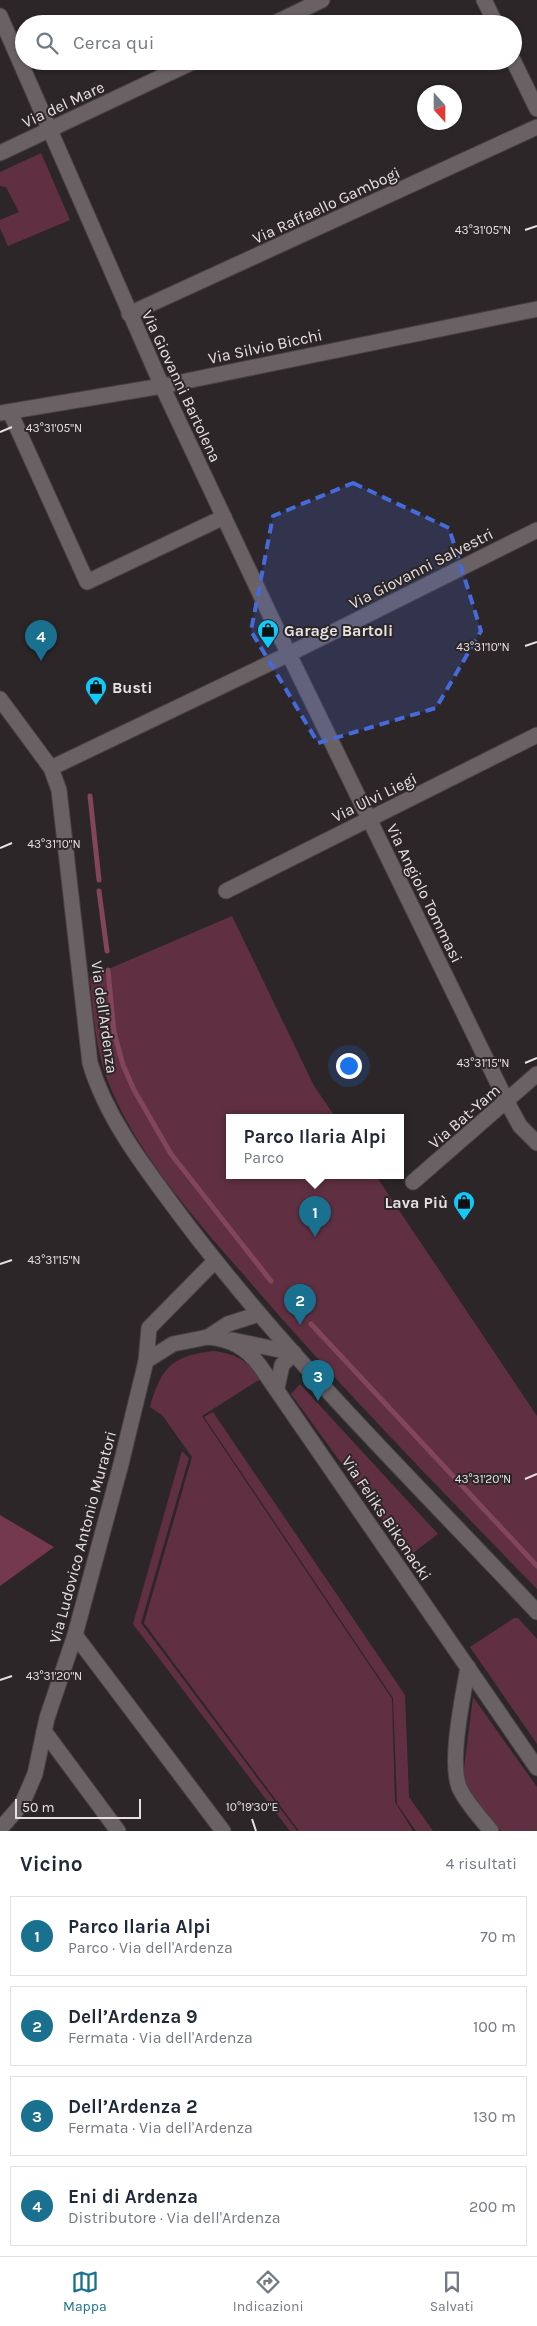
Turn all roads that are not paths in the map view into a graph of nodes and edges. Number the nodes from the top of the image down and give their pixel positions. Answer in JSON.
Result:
{"nodes":[{"id":1,"x":322,"y":0,"type":"edge"},
{"id":2,"x":484,"y":0,"type":"edge"},
{"id":3,"x":291,"y":15,"type":"edge"},
{"id":4,"x":492,"y":15,"type":"edge"},
{"id":5,"x":0,"y":16,"type":"edge"},
{"id":6,"x":15,"y":52,"type":"edge"},
{"id":7,"x":23,"y":70,"type":"edge"},
{"id":8,"x":176,"y":70,"type":"edge"},
{"id":9,"x":518,"y":70,"type":"edge"},
{"id":10,"x":537,"y":109,"type":"edge"},
{"id":11,"x":537,"y":128,"type":"edge"},
{"id":12,"x":48,"y":130,"type":"junction"},
{"id":13,"x":0,"y":153,"type":"edge"},
{"id":14,"x":537,"y":309,"type":"edge"},
{"id":15,"x":129,"y":314,"type":"junction"},
{"id":16,"x":162,"y":386,"type":"junction"},
{"id":17,"x":5,"y":412,"type":"edge"},
{"id":18,"x":224,"y":517,"type":"junction"},
{"id":19,"x":537,"y":530,"type":"edge"},
{"id":20,"x":288,"y":654,"type":"junction"},
{"id":21,"x":0,"y":700,"type":"edge"},
{"id":22,"x":537,"y":736,"type":"edge"},
{"id":23,"x":51,"y":768,"type":"junction"},
{"id":24,"x":369,"y":819,"type":"junction"},
{"id":25,"x":226,"y":890,"type":"dead end"},
{"id":26,"x":537,"y":1074,"type":"edge"},
{"id":27,"x":508,"y":1102,"type":"junction"},
{"id":28,"x":537,"y":1143,"type":"edge"},
{"id":29,"x":413,"y":1182,"type":"dead end"},
{"id":30,"x":215,"y":1261,"type":"junction"},
{"id":31,"x":259,"y":1314,"type":"junction"},
{"id":32,"x":208,"y":1337,"type":"junction"},
{"id":33,"x":226,"y":1338,"type":"junction"},
{"id":34,"x":294,"y":1353,"type":"junction"},
{"id":35,"x":146,"y":1361,"type":"junction"},
{"id":36,"x":277,"y":1388,"type":"junction"},
{"id":37,"x":537,"y":1612,"type":"edge"},
{"id":38,"x":75,"y":1634,"type":"junction"},
{"id":39,"x":468,"y":1668,"type":"junction"},
{"id":40,"x":44,"y":1731,"type":"junction"},
{"id":41,"x":537,"y":1768,"type":"edge"},
{"id":42,"x":0,"y":1828,"type":"edge"},
{"id":43,"x":118,"y":1831,"type":"edge"},
{"id":44,"x":223,"y":1831,"type":"edge"},
{"id":45,"x":491,"y":1831,"type":"edge"}],
"edges":[{"from":1,"to":3,"type":"street"},
{"from":2,"to":4,"type":"street"},
{"from":5,"to":6,"type":"street","name":"Via Giovanni Bartolena"},
{"from":7,"to":12,"type":"street","name":"Via Giovanni Bartolena"},
{"from":8,"to":12,"type":"street","name":"Via del Mare"},
{"from":9,"to":10,"type":"street"},
{"from":11,"to":15,"type":"street","name":"Via Raffaello Gambogi"},
{"from":12,"to":13,"type":"street","name":"Via del Mare"},
{"from":12,"to":15,"type":"street","name":"Via Giovanni Bartolena"},
{"from":14,"to":16,"type":"street","name":"Via Silvio Bicchi"},
{"from":15,"to":16,"type":"street","name":"Via Giovanni Bartolena"},
{"from":16,"to":17,"type":"street","name":"Via Silvio Bicchi"},
{"from":16,"to":18,"type":"street","name":"Via Giovanni Bartolena"},
{"from":17,"to":18,"type":"street"},
{"from":18,"to":20,"type":"street","name":"Via Giovanni Bartolena"},
{"from":19,"to":20,"type":"street","name":"Via Giovanni Salvestri"},
{"from":20,"to":23,"type":"street","name":"Via Giovanni Salvestri"},
{"from":20,"to":24,"type":"street","name":"Via Angiolo Tommasi"},
{"from":21,"to":23,"type":"street","name":"Via dell'Ardenza"},
{"from":22,"to":24,"type":"street","name":"Via Ulvi Liegi"},
{"from":23,"to":30,"type":"street","name":"Via dell'Ardenza"},
{"from":24,"to":25,"type":"street","name":"Via Ulvi Liegi"},
{"from":24,"to":27,"type":"street","name":"Via Angiolo Tommasi"},
{"from":26,"to":27,"type":"street","name":"Via Bat-Yam"},
{"from":27,"to":28,"type":"street","name":"Via Angiolo Tommasi"},
{"from":27,"to":29,"type":"street","name":"Via Bat-Yam"},
{"from":30,"to":31,"type":"street","name":"Via dell'Ardenza"},
{"from":30,"to":35,"type":"street","name":"Via Ludovico Antonio Muratori"},
{"from":31,"to":32,"type":"street"},
{"from":31,"to":34,"type":"street","name":"Via dell'Ardenza"},
{"from":32,"to":33,"type":"street"},
{"from":32,"to":35,"type":"street"},
{"from":33,"to":34,"type":"street"},
{"from":33,"to":36,"type":"street","name":"Via Feliks Bikonacki"},
{"from":34,"to":36,"type":"street"},
{"from":34,"to":37,"type":"street","name":"Via dell'Ardenza"},
{"from":35,"to":38,"type":"street","name":"Via Ludovico Antonio Muratori"},
{"from":36,"to":39,"type":"street","name":"Via Feliks Bikonacki"},
{"from":38,"to":40,"type":"street","name":"Via Ludovico Antonio Muratori"},
{"from":38,"to":44,"type":"street"},
{"from":39,"to":41,"type":"street","name":"Via Feliks Bikonacki"},
{"from":39,"to":45,"type":"street"},
{"from":40,"to":42,"type":"street","name":"Via Ludovico Antonio Muratori"},
{"from":40,"to":43,"type":"street"}]}
